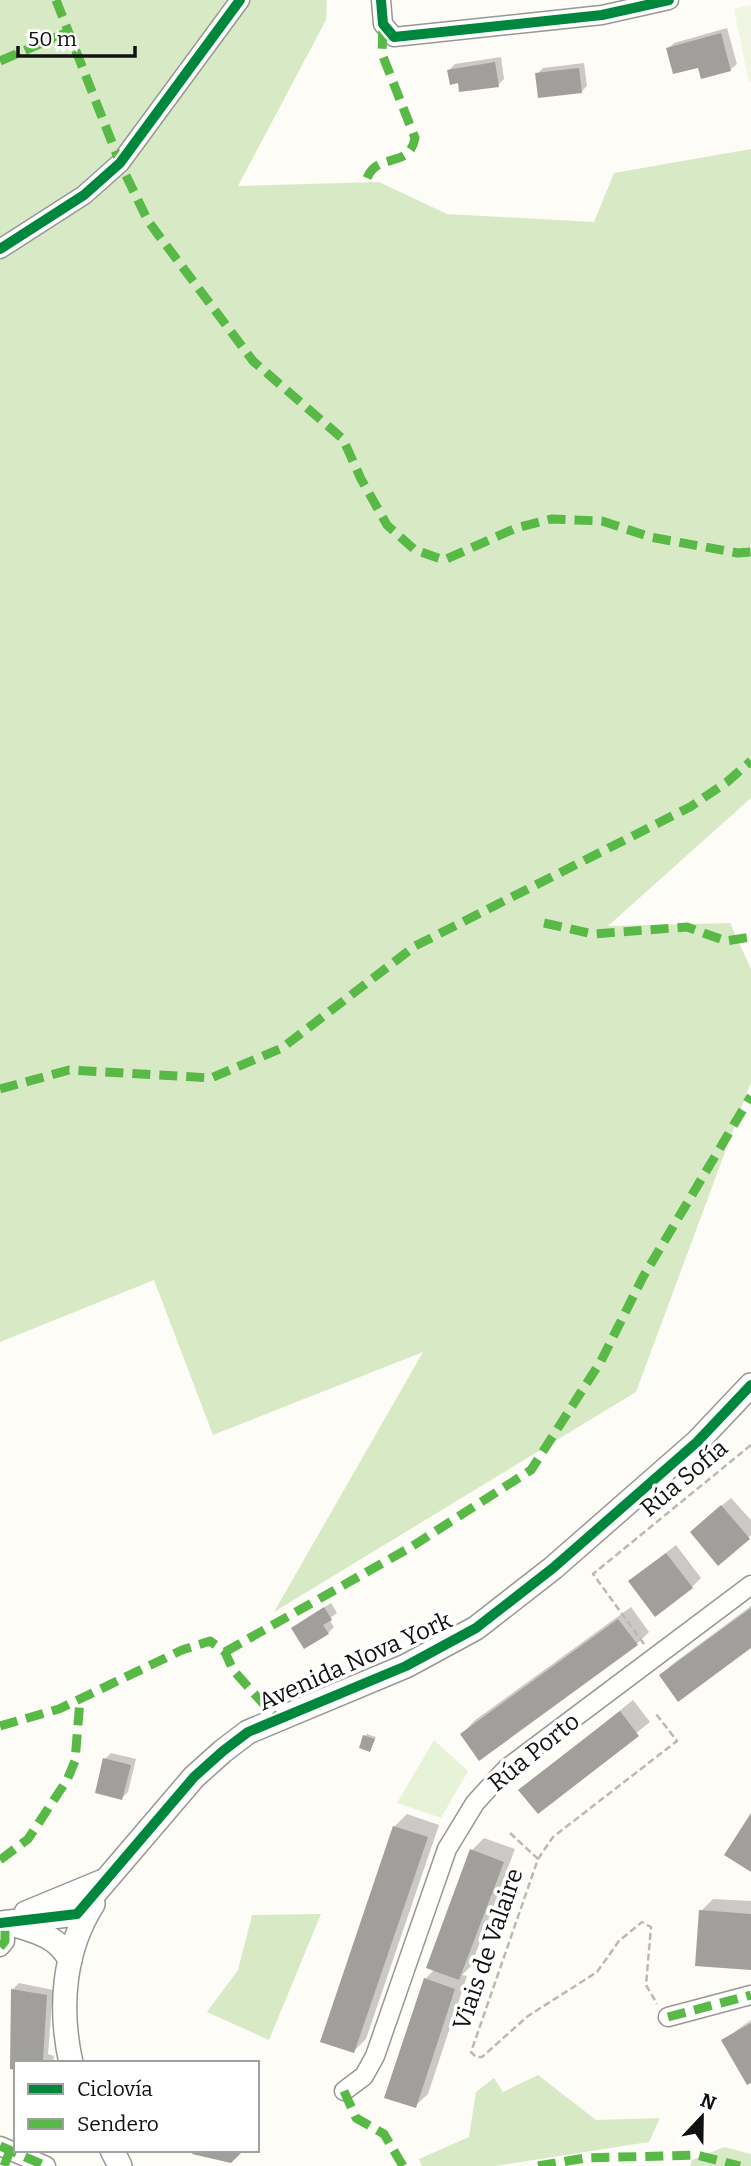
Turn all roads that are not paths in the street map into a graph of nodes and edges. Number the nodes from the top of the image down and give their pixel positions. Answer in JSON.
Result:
{"nodes":[{"id":1,"x":240,"y":0,"type":"edge"},
{"id":2,"x":381,"y":0,"type":"edge"},
{"id":3,"x":669,"y":0,"type":"edge"},
{"id":4,"x":601,"y":8,"type":"edge"},
{"id":5,"x":0,"y":249,"type":"edge"},
{"id":6,"x":751,"y":1385,"type":"edge"},
{"id":7,"x":751,"y":1585,"type":"edge"},
{"id":8,"x":110,"y":1878,"type":"junction"},
{"id":9,"x":50,"y":1904,"type":"junction"},
{"id":10,"x":80,"y":1918,"type":"junction"},
{"id":11,"x":2,"y":1923,"type":"edge"},
{"id":12,"x":0,"y":1947,"type":"edge"},
{"id":13,"x":69,"y":1960,"type":"junction"},
{"id":14,"x":751,"y":1995,"type":"edge"},
{"id":15,"x":667,"y":2017,"type":"road end"},
{"id":16,"x":71,"y":2061,"type":"edge"},
{"id":17,"x":344,"y":2091,"type":"dead end"},
{"id":18,"x":5,"y":2154,"type":"edge"},
{"id":19,"x":46,"y":2166,"type":"edge"}],
"edges":[{"from":1,"to":5,"type":"street"},
{"from":2,"to":4,"type":"street"},
{"from":3,"to":4,"type":"street"},
{"from":6,"to":8,"type":"street","name":"Avenida Nova York"},
{"from":7,"to":17,"type":"street","name":"Rúa Porto"},
{"from":8,"to":9,"type":"street","name":"Avenida Nova York"},
{"from":8,"to":10,"type":"street"},
{"from":9,"to":10,"type":"street"},
{"from":9,"to":11,"type":"street","name":"Avenida Nova York"},
{"from":10,"to":11,"type":"street"},
{"from":10,"to":13,"type":"street"},
{"from":11,"to":12,"type":"street"},
{"from":11,"to":13,"type":"street"},
{"from":13,"to":16,"type":"street"},
{"from":14,"to":15,"type":"street"},
{"from":18,"to":19,"type":"street"}]}
